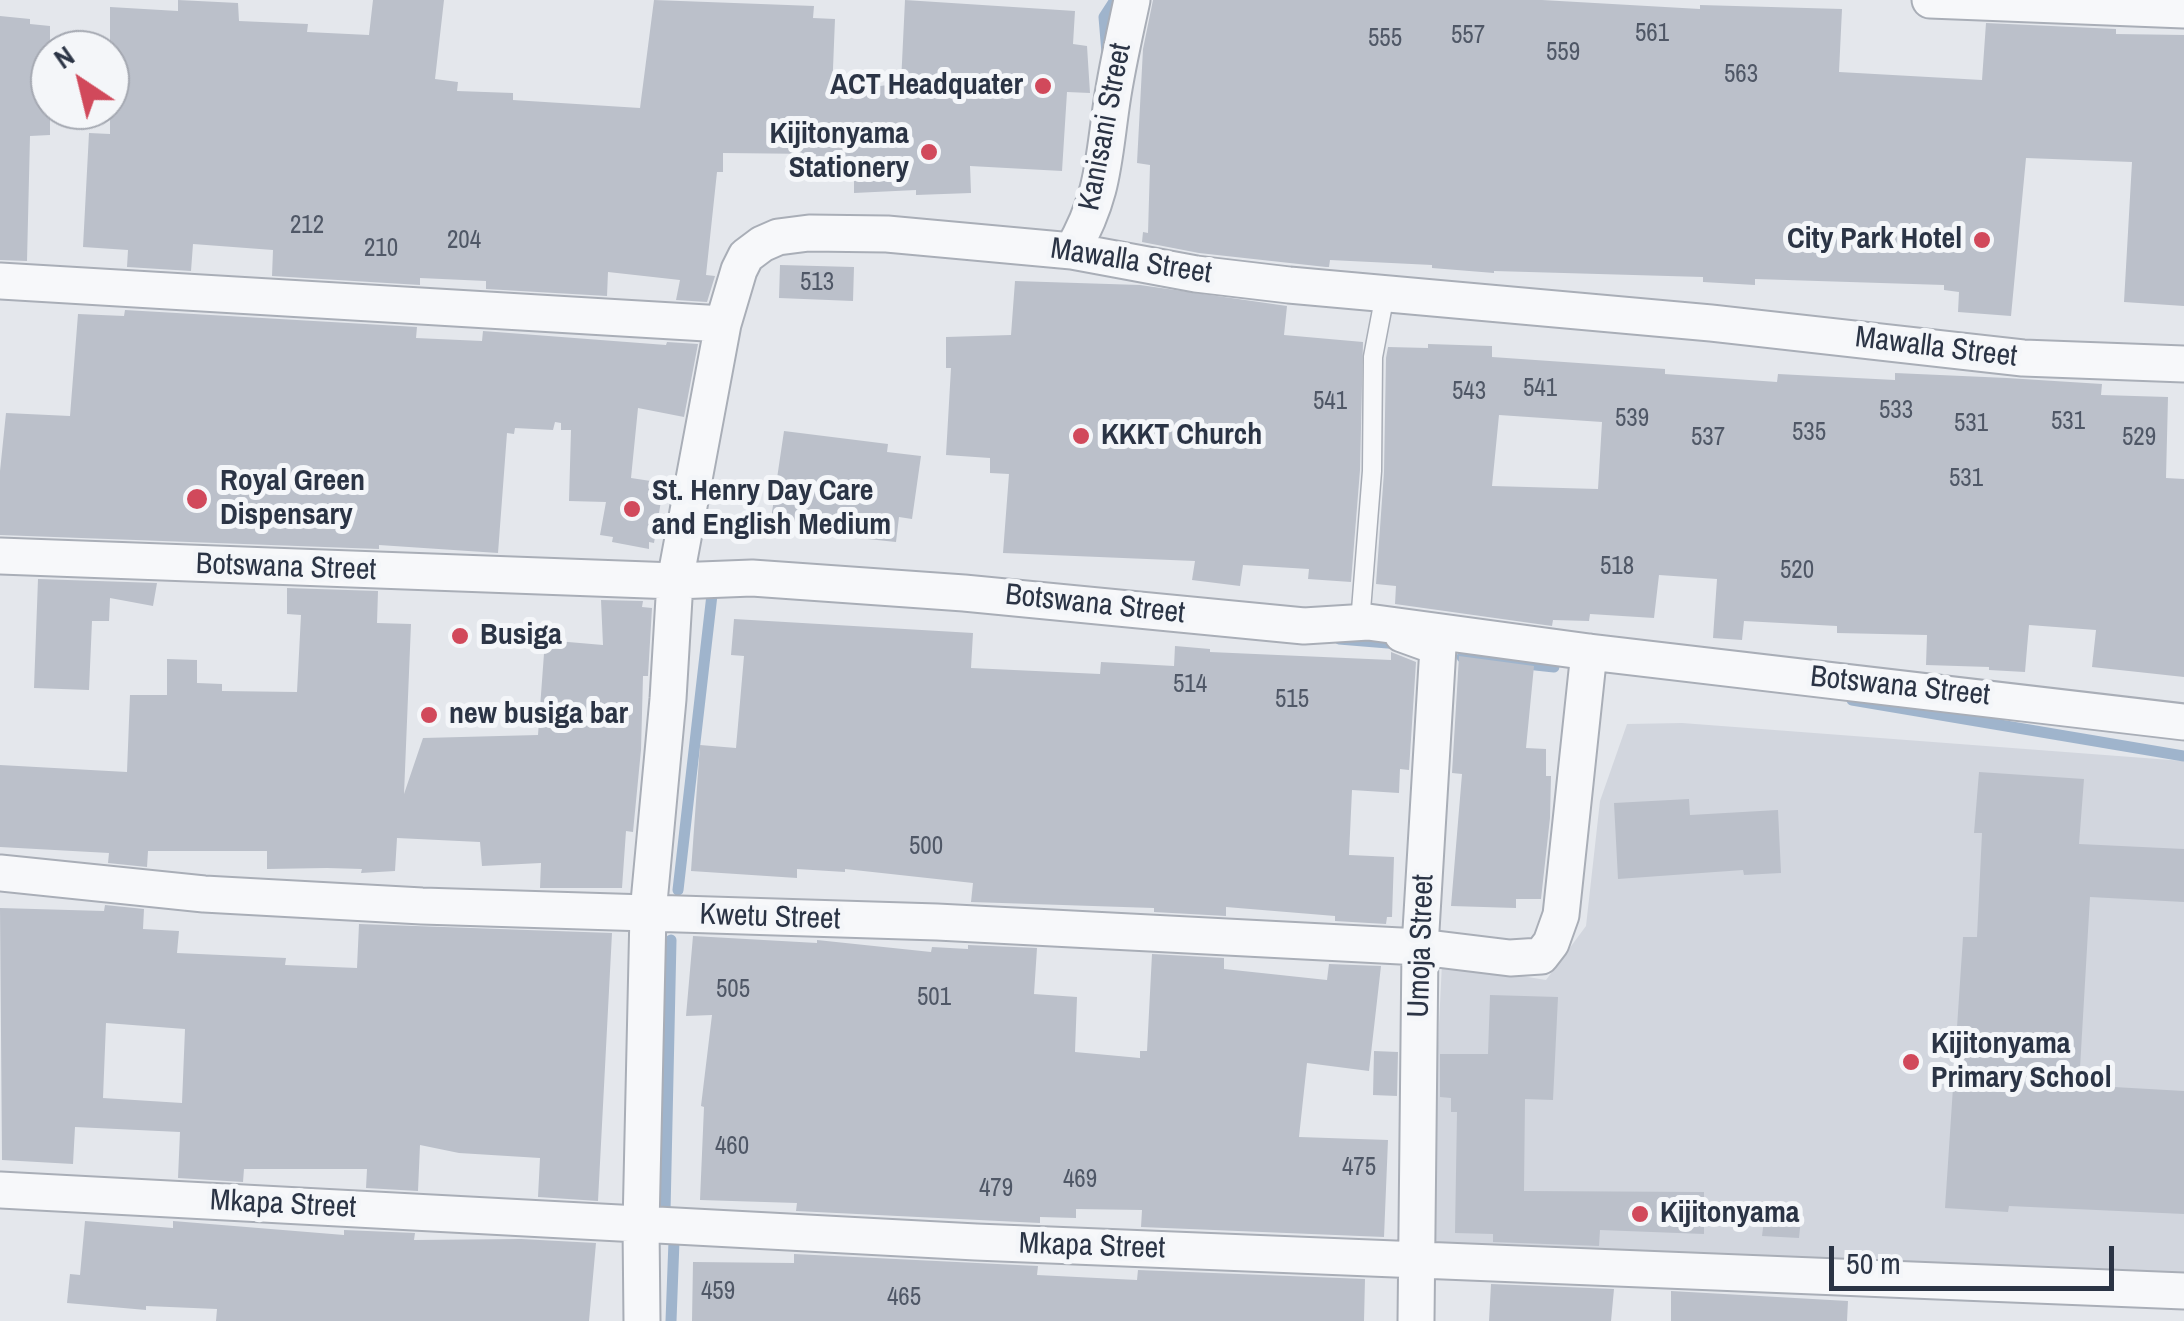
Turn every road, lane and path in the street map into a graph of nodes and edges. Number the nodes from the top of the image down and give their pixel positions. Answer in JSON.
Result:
{"nodes":[{"id":1,"x":1132,"y":0,"type":"edge"},
{"id":2,"x":1930,"y":0,"type":"edge"},
{"id":3,"x":2184,"y":10,"type":"edge"},
{"id":4,"x":1072,"y":251,"type":"junction"},
{"id":5,"x":0,"y":281,"type":"edge"},
{"id":6,"x":1385,"y":294,"type":"junction"},
{"id":7,"x":723,"y":324,"type":"junction"},
{"id":8,"x":2184,"y":364,"type":"edge"},
{"id":9,"x":0,"y":556,"type":"edge"},
{"id":10,"x":674,"y":581,"type":"junction"},
{"id":11,"x":1364,"y":623,"type":"junction"},
{"id":12,"x":1589,"y":652,"type":"junction"},
{"id":13,"x":2184,"y":722,"type":"edge"},
{"id":14,"x":0,"y":873,"type":"edge"},
{"id":15,"x":648,"y":912,"type":"junction"},
{"id":16,"x":1420,"y":947,"type":"junction"},
{"id":17,"x":0,"y":1190,"type":"edge"},
{"id":18,"x":640,"y":1226,"type":"junction"},
{"id":19,"x":1417,"y":1261,"type":"junction"},
{"id":20,"x":2184,"y":1292,"type":"edge"},
{"id":21,"x":642,"y":1321,"type":"edge"},
{"id":22,"x":1416,"y":1321,"type":"edge"}],
"edges":[{"from":1,"to":4,"type":"street","name":"Kanisani Street"},
{"from":2,"to":3,"type":"street"},
{"from":4,"to":6,"type":"street","name":"Mawalla Street"},
{"from":4,"to":7,"type":"street","name":"Mawalla Street"},
{"from":5,"to":7,"type":"street"},
{"from":6,"to":8,"type":"street","name":"Mawalla Street"},
{"from":6,"to":11,"type":"lane"},
{"from":7,"to":10,"type":"street","name":"Mawalla Street"},
{"from":9,"to":10,"type":"street","name":"Botswana Street"},
{"from":10,"to":11,"type":"street","name":"Botswana Street"},
{"from":10,"to":15,"type":"street","name":"Mawalla Street"},
{"from":11,"to":12,"type":"street","name":"Botswana Street"},
{"from":11,"to":16,"type":"street","name":"Umoja Street"},
{"from":12,"to":13,"type":"street","name":"Botswana Street"},
{"from":12,"to":16,"type":"street","name":"Kwetu Street"},
{"from":14,"to":15,"type":"street","name":"Kwetu Street"},
{"from":15,"to":16,"type":"street","name":"Kwetu Street"},
{"from":15,"to":18,"type":"street","name":"Mawalla Street"},
{"from":16,"to":19,"type":"street","name":"Umoja Street"},
{"from":17,"to":18,"type":"street","name":"Mkapa Street"},
{"from":18,"to":19,"type":"street","name":"Mkapa Street"},
{"from":18,"to":21,"type":"street","name":"Mawalla Street"},
{"from":19,"to":20,"type":"street","name":"Mkapa Street"},
{"from":19,"to":22,"type":"street","name":"Umoja Street"}]}
